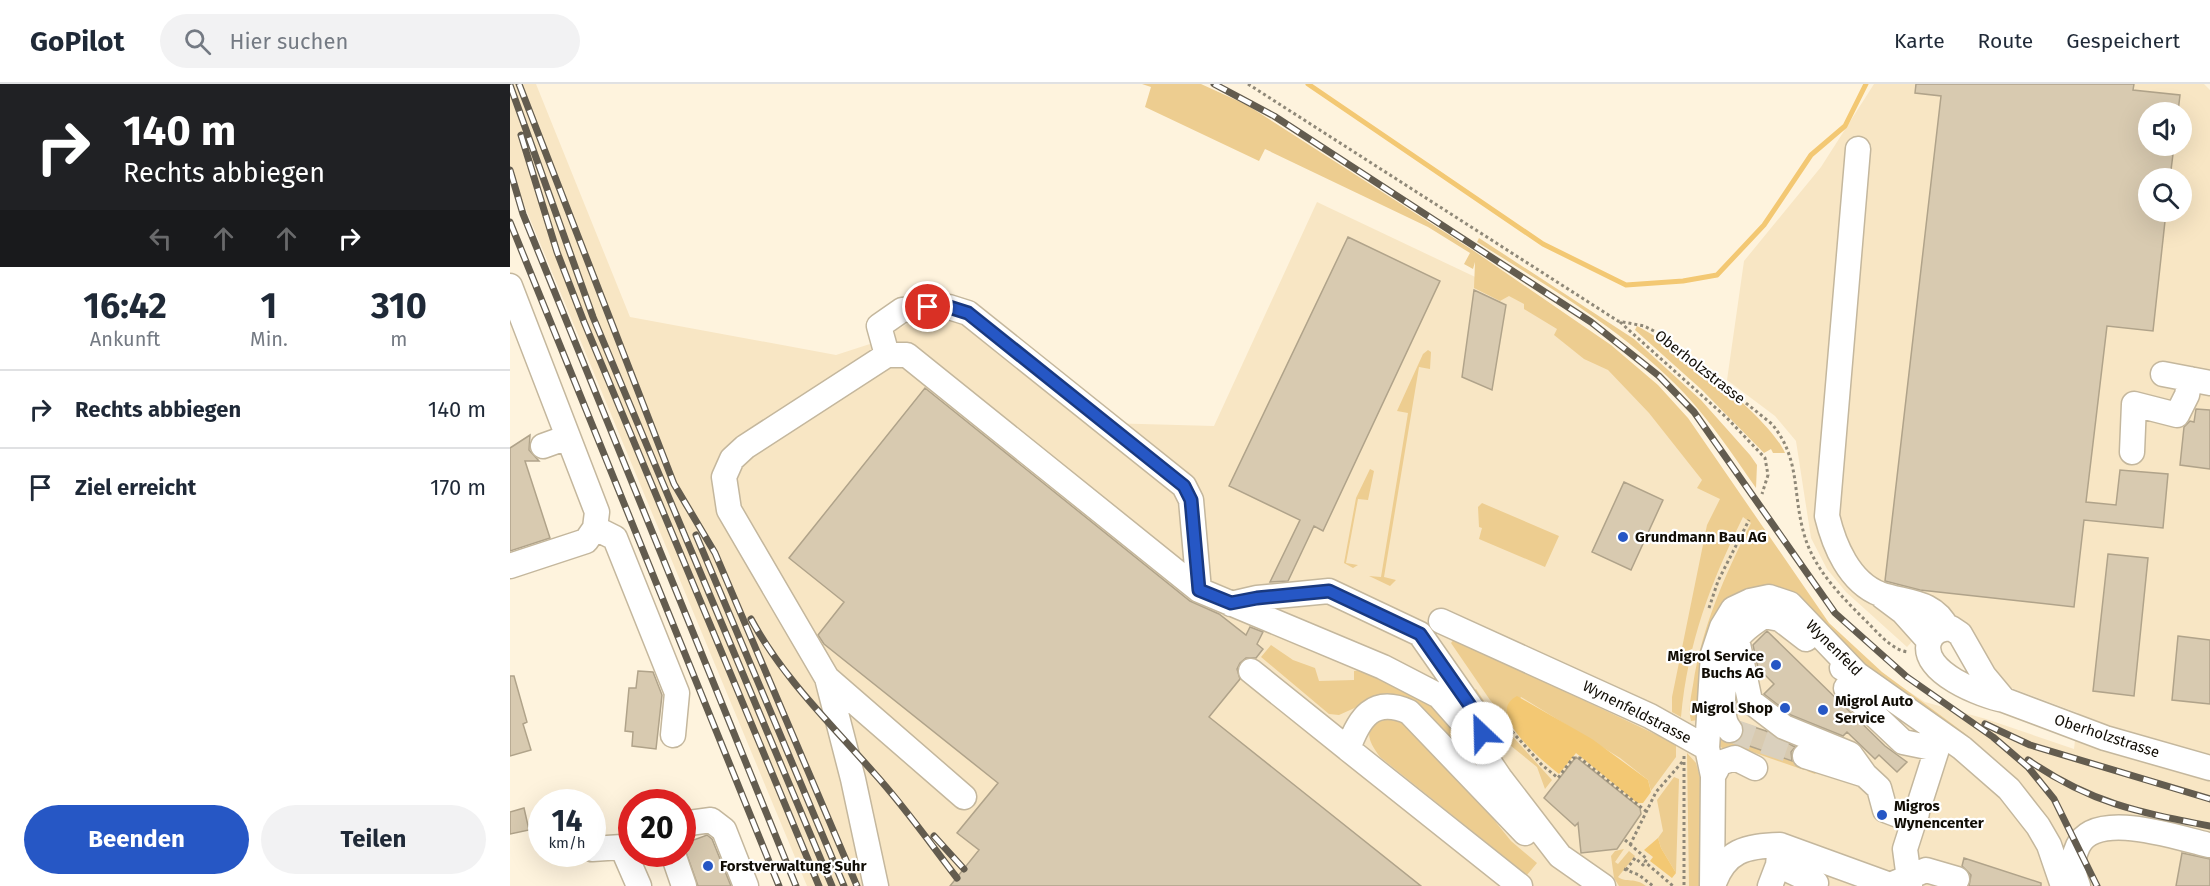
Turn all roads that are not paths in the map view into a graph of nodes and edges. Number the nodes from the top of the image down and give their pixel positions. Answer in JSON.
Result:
{"nodes":[{"id":1,"x":1858,"y":149,"type":"dead end"},
{"id":2,"x":510,"y":286,"type":"edge"},
{"id":3,"x":886,"y":355,"type":"junction"},
{"id":4,"x":2163,"y":374,"type":"dead end"},
{"id":5,"x":2200,"y":381,"type":"edge"},
{"id":6,"x":568,"y":437,"type":"junction"},
{"id":7,"x":543,"y":446,"type":"dead end"},
{"id":8,"x":2132,"y":452,"type":"dead end"},
{"id":9,"x":595,"y":528,"type":"junction"},
{"id":10,"x":510,"y":566,"type":"edge"},
{"id":11,"x":1199,"y":590,"type":"junction"},
{"id":12,"x":1231,"y":603,"type":"junction"},
{"id":13,"x":1441,"y":621,"type":"dead end"},
{"id":14,"x":1737,"y":639,"type":"junction"},
{"id":15,"x":1935,"y":641,"type":"junction"},
{"id":16,"x":1251,"y":670,"type":"dead end"},
{"id":17,"x":1857,"y":674,"type":"junction"},
{"id":18,"x":827,"y":678,"type":"junction"},
{"id":19,"x":2004,"y":700,"type":"junction"},
{"id":20,"x":1730,"y":730,"type":"dead end"},
{"id":21,"x":673,"y":735,"type":"dead end"},
{"id":22,"x":1707,"y":748,"type":"junction"},
{"id":23,"x":1348,"y":749,"type":"junction"},
{"id":24,"x":1935,"y":750,"type":"junction"},
{"id":25,"x":1805,"y":756,"type":"tunnel mouth"},
{"id":26,"x":1490,"y":765,"type":"junction"},
{"id":27,"x":1755,"y":768,"type":"dead end"},
{"id":28,"x":2210,"y":768,"type":"edge"},
{"id":29,"x":1865,"y":775,"type":"junction"},
{"id":30,"x":1713,"y":776,"type":"junction"},
{"id":31,"x":963,"y":797,"type":"dead end"},
{"id":32,"x":1511,"y":806,"type":"junction"},
{"id":33,"x":1917,"y":813,"type":"junction"},
{"id":34,"x":696,"y":822,"type":"edge"},
{"id":35,"x":2209,"y":845,"type":"edge"},
{"id":36,"x":606,"y":848,"type":"edge"},
{"id":37,"x":1776,"y":865,"type":"edge"},
{"id":38,"x":678,"y":867,"type":"edge"},
{"id":39,"x":1909,"y":881,"type":"edge"},
{"id":40,"x":1586,"y":883,"type":"edge"},
{"id":41,"x":1816,"y":883,"type":"dead end"},
{"id":42,"x":1948,"y":883,"type":"edge"},
{"id":43,"x":639,"y":886,"type":"edge"},
{"id":44,"x":684,"y":886,"type":"edge"},
{"id":45,"x":746,"y":886,"type":"edge"},
{"id":46,"x":876,"y":886,"type":"edge"},
{"id":47,"x":1520,"y":886,"type":"edge"},
{"id":48,"x":1712,"y":886,"type":"edge"},
{"id":49,"x":2063,"y":886,"type":"edge"},
{"id":50,"x":2078,"y":886,"type":"edge"}],
"edges":[{"from":1,"to":15,"type":"street"},
{"from":2,"to":6,"type":"street"},
{"from":3,"to":11,"type":"street"},
{"from":3,"to":11,"type":"street"},
{"from":3,"to":18,"type":"street"},
{"from":4,"to":5,"type":"street"},
{"from":5,"to":8,"type":"street"},
{"from":6,"to":7,"type":"street"},
{"from":6,"to":9,"type":"street"},
{"from":9,"to":10,"type":"street"},
{"from":9,"to":21,"type":"street"},
{"from":11,"to":12,"type":"street"},
{"from":12,"to":26,"type":"street"},
{"from":12,"to":26,"type":"street"},
{"from":13,"to":22,"type":"street","name":"Wynenfeldstrasse"},
{"from":14,"to":17,"type":"street"},
{"from":14,"to":20,"type":"street"},
{"from":14,"to":29,"type":"street"},
{"from":15,"to":19,"type":"street","name":"Oberholzstrasse"},
{"from":15,"to":19,"type":"street","name":"Oberholzstrasse"},
{"from":16,"to":23,"type":"street"},
{"from":17,"to":22,"type":"street","name":"Wynenfeld"},
{"from":17,"to":24,"type":"street","name":"Wynenfeld"},
{"from":17,"to":24,"type":"street"},
{"from":18,"to":31,"type":"street"},
{"from":18,"to":46,"type":"street"},
{"from":19,"to":28,"type":"street","name":"Oberholzstrasse"},
{"from":22,"to":30,"type":"street","name":"Wynenfeldstrasse"},
{"from":23,"to":32,"type":"street"},
{"from":23,"to":47,"type":"street"},
{"from":24,"to":33,"type":"street"},
{"from":24,"to":49,"type":"street","name":"Wynenfeld"},
{"from":25,"to":29,"type":"street"},
{"from":26,"to":32,"type":"street"},
{"from":27,"to":30,"type":"street"},
{"from":29,"to":33,"type":"street"},
{"from":30,"to":48,"type":"street","name":"Wynenfeldstrasse"},
{"from":32,"to":40,"type":"street"},
{"from":33,"to":39,"type":"street"},
{"from":34,"to":45,"type":"street"},
{"from":35,"to":50,"type":"street"},
{"from":36,"to":43,"type":"street"},
{"from":37,"to":39,"type":"street"},
{"from":37,"to":41,"type":"street"},
{"from":37,"to":48,"type":"street"},
{"from":38,"to":44,"type":"street"},
{"from":39,"to":42,"type":"street"}]}
